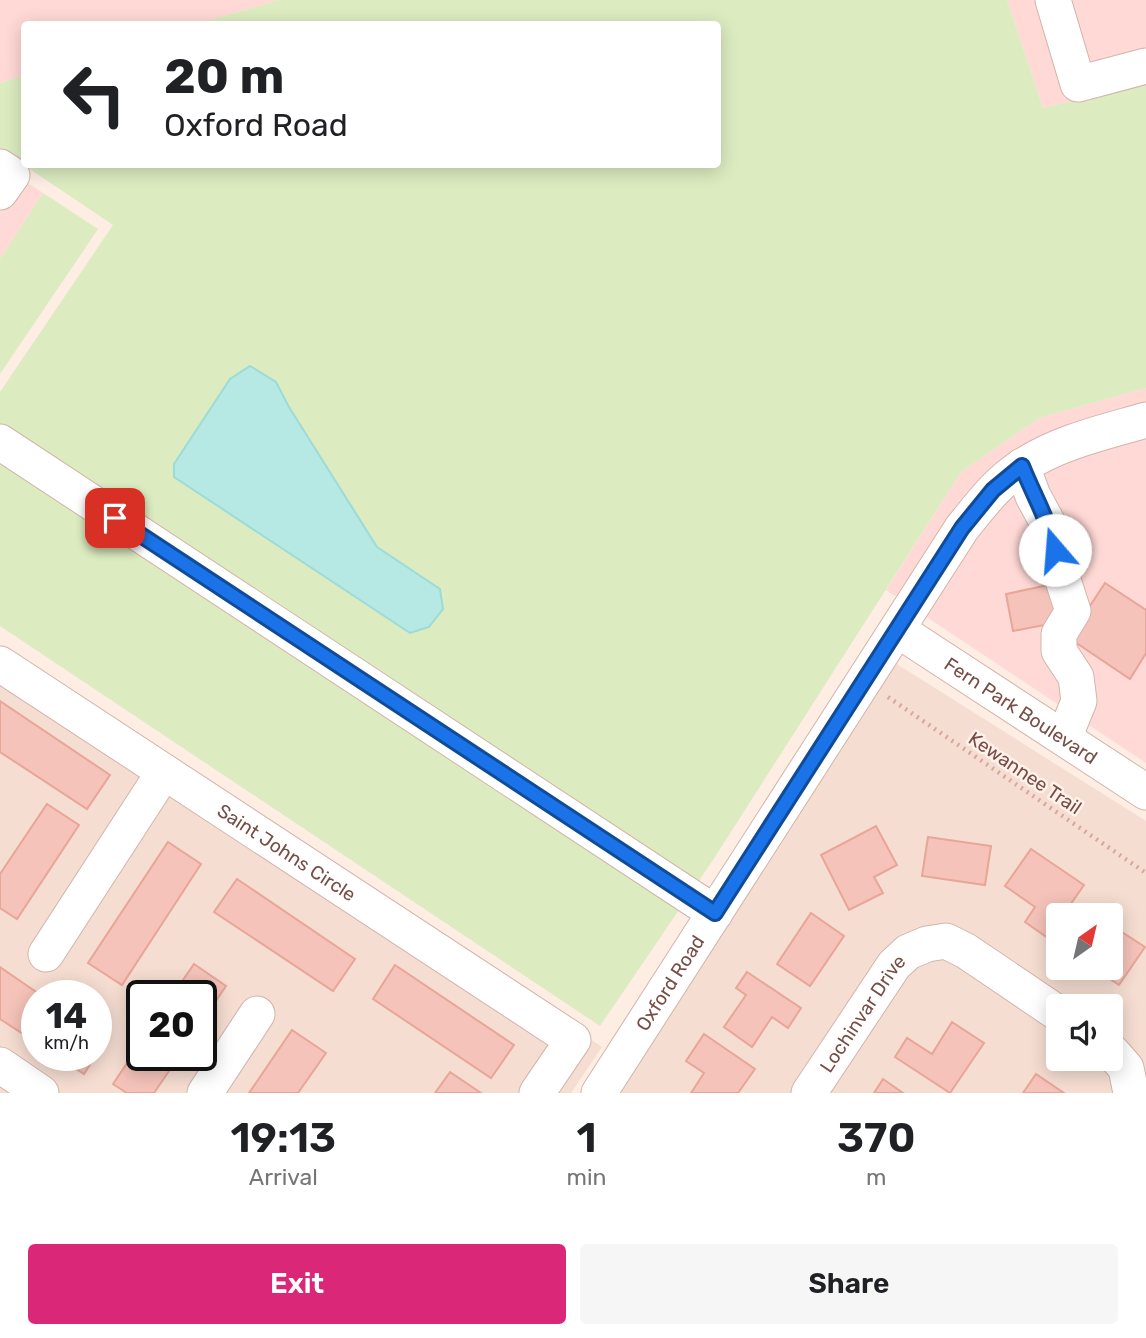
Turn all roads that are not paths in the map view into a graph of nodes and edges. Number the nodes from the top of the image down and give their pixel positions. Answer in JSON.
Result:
{"nodes":[{"id":1,"x":1053,"y":0,"type":"edge"},
{"id":2,"x":1146,"y":66,"type":"edge"},
{"id":3,"x":0,"y":167,"type":"edge"},
{"id":4,"x":0,"y":192,"type":"edge"},
{"id":5,"x":1146,"y":420,"type":"edge"},
{"id":6,"x":0,"y":442,"type":"edge"},
{"id":7,"x":1022,"y":466,"type":"junction"},
{"id":8,"x":898,"y":630,"type":"junction"},
{"id":9,"x":0,"y":664,"type":"edge"},
{"id":10,"x":1064,"y":738,"type":"junction"},
{"id":11,"x":164,"y":772,"type":"junction"},
{"id":12,"x":1146,"y":792,"type":"edge"},
{"id":13,"x":715,"y":913,"type":"junction"},
{"id":14,"x":46,"y":954,"type":"dead end"},
{"id":15,"x":1046,"y":1005,"type":"edge"},
{"id":16,"x":257,"y":1014,"type":"dead end"},
{"id":17,"x":573,"y":1040,"type":"junction"},
{"id":18,"x":0,"y":1065,"type":"edge"},
{"id":19,"x":1123,"y":1065,"type":"edge"},
{"id":20,"x":607,"y":1082,"type":"edge"},
{"id":21,"x":41,"y":1093,"type":"edge"},
{"id":22,"x":205,"y":1093,"type":"edge"},
{"id":23,"x":537,"y":1093,"type":"edge"},
{"id":24,"x":809,"y":1093,"type":"edge"},
{"id":25,"x":1131,"y":1093,"type":"edge"}],
"edges":[{"from":1,"to":2,"type":"street"},
{"from":3,"to":4,"type":"street"},
{"from":5,"to":7,"type":"street","name":"Oxford Road"},
{"from":6,"to":13,"type":"street"},
{"from":7,"to":8,"type":"street","name":"Oxford Road"},
{"from":7,"to":10,"type":"street"},
{"from":8,"to":10,"type":"street","name":"Fern Park Boulevard"},
{"from":8,"to":13,"type":"street","name":"Oxford Road"},
{"from":9,"to":11,"type":"street","name":"Saint Johns Circle"},
{"from":10,"to":12,"type":"street","name":"Fern Park Boulevard"},
{"from":11,"to":14,"type":"street"},
{"from":11,"to":17,"type":"street","name":"Saint Johns Circle"},
{"from":13,"to":20,"type":"street","name":"Oxford Road"},
{"from":15,"to":24,"type":"street","name":"Lochinvar Drive"},
{"from":16,"to":22,"type":"street"},
{"from":17,"to":20,"type":"street","name":"Saint Johns Circle"},
{"from":17,"to":23,"type":"street"},
{"from":18,"to":21,"type":"street"},
{"from":19,"to":25,"type":"street"}]}
